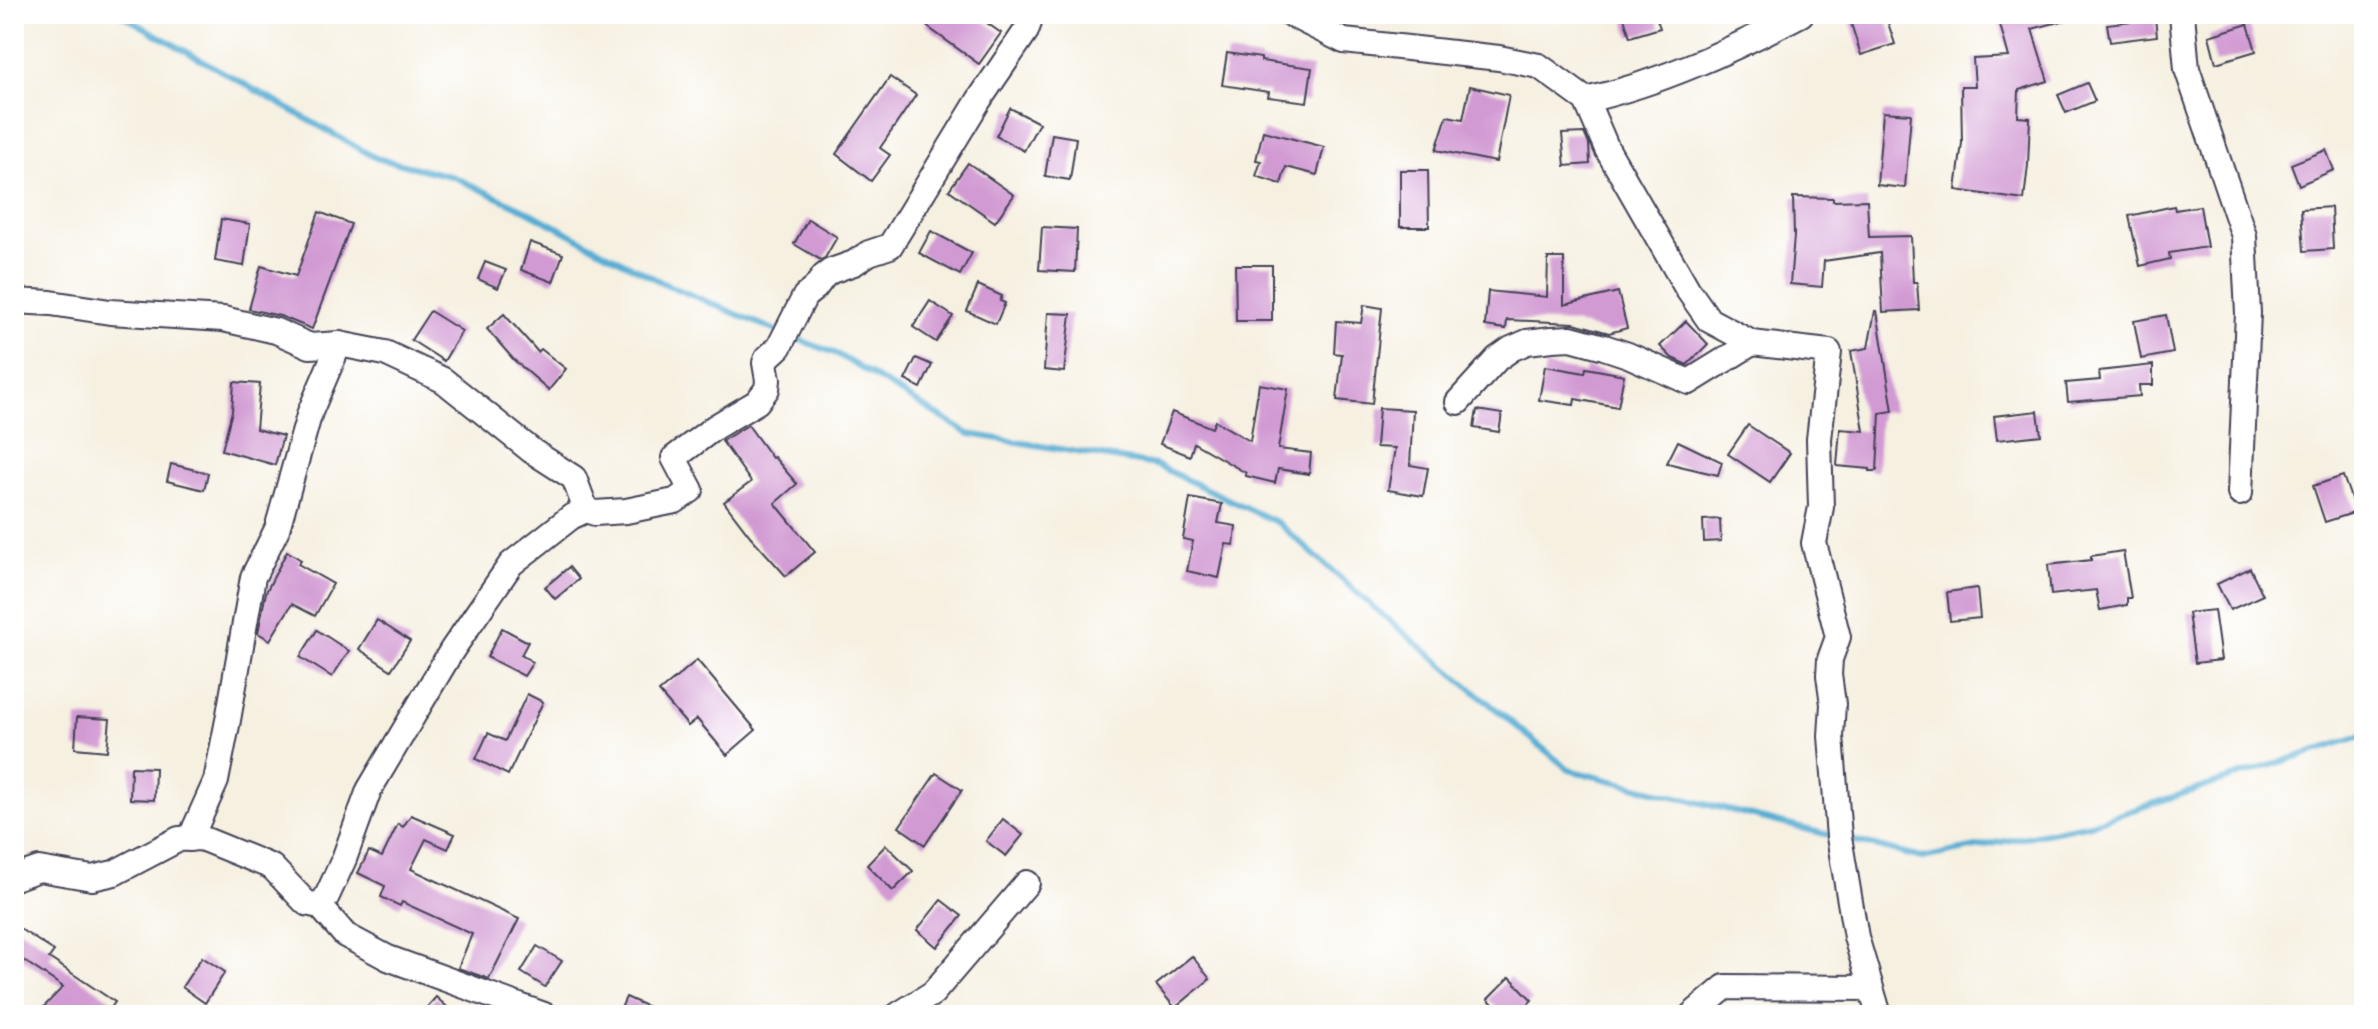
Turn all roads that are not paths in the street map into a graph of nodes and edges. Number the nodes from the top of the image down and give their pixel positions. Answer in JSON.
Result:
{"nodes":[{"id":1,"x":1032,"y":14,"type":"edge"},
{"id":2,"x":1290,"y":14,"type":"edge"},
{"id":3,"x":1801,"y":14,"type":"edge"},
{"id":4,"x":2182,"y":14,"type":"edge"},
{"id":5,"x":1586,"y":100,"type":"junction"},
{"id":6,"x":14,"y":301,"type":"edge"},
{"id":7,"x":1752,"y":343,"type":"junction"},
{"id":8,"x":339,"y":344,"type":"junction"},
{"id":9,"x":1458,"y":402,"type":"dead end"},
{"id":10,"x":2240,"y":493,"type":"dead end"},
{"id":11,"x":586,"y":510,"type":"junction"},
{"id":12,"x":190,"y":839,"type":"junction"},
{"id":13,"x":14,"y":878,"type":"edge"},
{"id":14,"x":1027,"y":883,"type":"dead end"},
{"id":15,"x":320,"y":906,"type":"junction"},
{"id":16,"x":1870,"y":988,"type":"junction"},
{"id":17,"x":544,"y":1015,"type":"edge"},
{"id":18,"x":898,"y":1015,"type":"edge"},
{"id":19,"x":1692,"y":1015,"type":"edge"},
{"id":20,"x":1879,"y":1015,"type":"edge"}],
"edges":[{"from":1,"to":11,"type":"street"},
{"from":2,"to":5,"type":"street"},
{"from":3,"to":5,"type":"street"},
{"from":4,"to":10,"type":"street"},
{"from":5,"to":7,"type":"street"},
{"from":6,"to":8,"type":"street"},
{"from":7,"to":9,"type":"street"},
{"from":7,"to":16,"type":"street"},
{"from":8,"to":11,"type":"street"},
{"from":8,"to":12,"type":"street"},
{"from":11,"to":15,"type":"street"},
{"from":12,"to":13,"type":"street"},
{"from":12,"to":15,"type":"street"},
{"from":14,"to":18,"type":"street"},
{"from":15,"to":17,"type":"street"},
{"from":16,"to":19,"type":"street"},
{"from":16,"to":20,"type":"street"}]}
